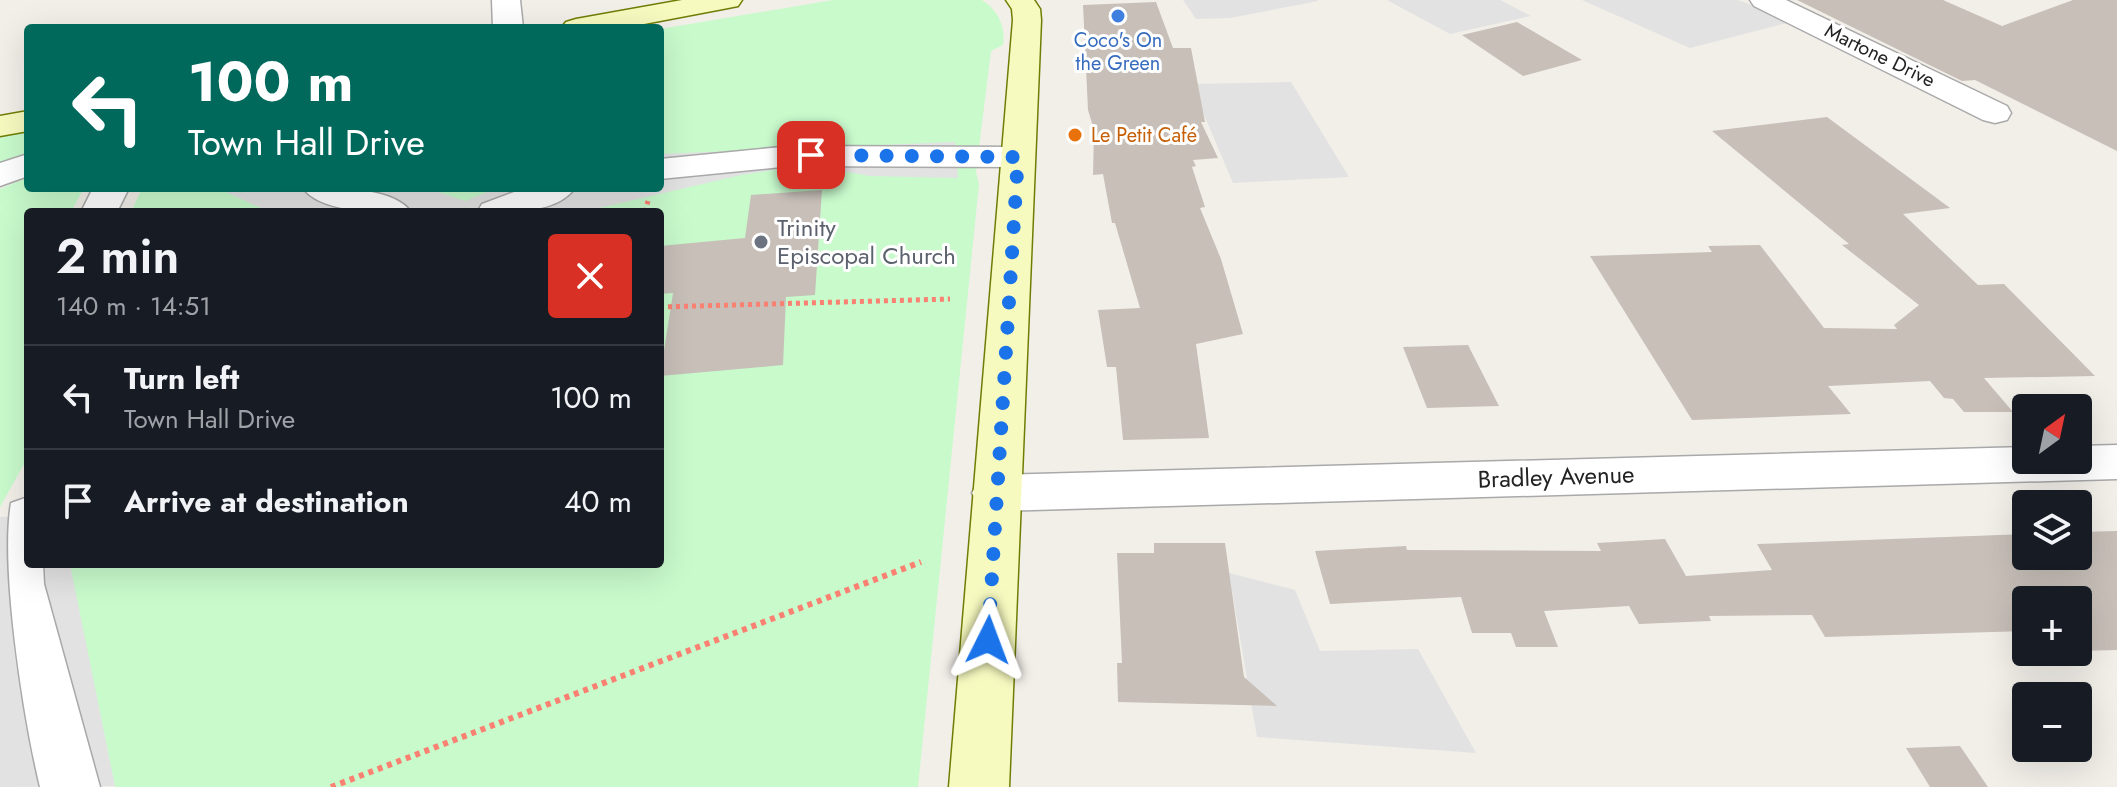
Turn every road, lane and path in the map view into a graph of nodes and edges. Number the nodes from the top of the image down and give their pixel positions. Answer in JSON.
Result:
{"nodes":[{"id":1,"x":506,"y":0,"type":"edge"},
{"id":2,"x":728,"y":0,"type":"edge"},
{"id":3,"x":1020,"y":0,"type":"edge"},
{"id":4,"x":1764,"y":0,"type":"edge"},
{"id":5,"x":508,"y":24,"type":"edge"},
{"id":6,"x":598,"y":24,"type":"edge"},
{"id":7,"x":1995,"y":113,"type":"dead end"},
{"id":8,"x":24,"y":122,"type":"edge"},
{"id":9,"x":0,"y":126,"type":"edge"},
{"id":10,"x":1018,"y":157,"type":"junction"},
{"id":11,"x":24,"y":166,"type":"edge"},
{"id":12,"x":664,"y":169,"type":"edge"},
{"id":13,"x":0,"y":175,"type":"edge"},
{"id":14,"x":333,"y":192,"type":"edge"},
{"id":15,"x":547,"y":192,"type":"edge"},
{"id":16,"x":648,"y":201,"type":"dead end"},
{"id":17,"x":381,"y":208,"type":"edge"},
{"id":18,"x":505,"y":208,"type":"edge"},
{"id":19,"x":646,"y":208,"type":"edge"},
{"id":20,"x":950,"y":299,"type":"dead end"},
{"id":21,"x":664,"y":307,"type":"edge"},
{"id":22,"x":2117,"y":462,"type":"edge"},
{"id":23,"x":996,"y":493,"type":"junction"},
{"id":24,"x":24,"y":527,"type":"edge"},
{"id":25,"x":921,"y":562,"type":"dead end"},
{"id":26,"x":70,"y":787,"type":"edge"},
{"id":27,"x":331,"y":787,"type":"edge"},
{"id":28,"x":979,"y":787,"type":"edge"}],
"edges":[{"from":1,"to":5,"type":"street"},
{"from":2,"to":6,"type":"street"},
{"from":3,"to":10,"type":"street"},
{"from":4,"to":7,"type":"street","name":"Martone Drive"},
{"from":8,"to":9,"type":"street"},
{"from":10,"to":12,"type":"street"},
{"from":10,"to":23,"type":"street"},
{"from":11,"to":13,"type":"street"},
{"from":14,"to":17,"type":"street"},
{"from":15,"to":18,"type":"street"},
{"from":16,"to":19,"type":"path"},
{"from":20,"to":21,"type":"path"},
{"from":22,"to":23,"type":"street","name":"Bradley Avenue"},
{"from":23,"to":28,"type":"street"},
{"from":24,"to":26,"type":"street"},
{"from":25,"to":27,"type":"path"}]}
